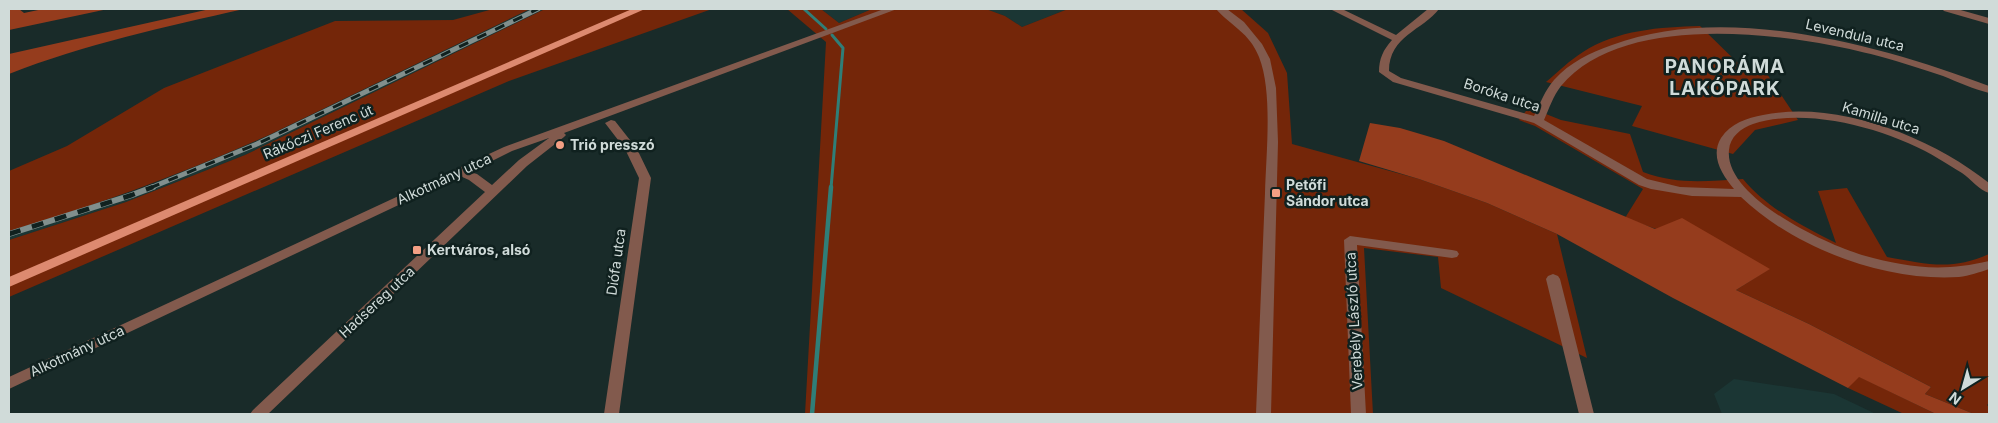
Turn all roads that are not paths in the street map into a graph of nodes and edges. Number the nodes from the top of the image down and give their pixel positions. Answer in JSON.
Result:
{"nodes":[{"id":1,"x":640,"y":9,"type":"edge"},
{"id":2,"x":892,"y":9,"type":"edge"},
{"id":3,"x":1335,"y":9,"type":"edge"},
{"id":4,"x":1434,"y":9,"type":"edge"},
{"id":5,"x":1948,"y":9,"type":"edge"},
{"id":6,"x":1225,"y":10,"type":"edge"},
{"id":7,"x":1989,"y":21,"type":"edge"},
{"id":8,"x":1397,"y":39,"type":"junction"},
{"id":9,"x":1989,"y":90,"type":"edge"},
{"id":10,"x":592,"y":120,"type":"junction"},
{"id":11,"x":1538,"y":121,"type":"junction"},
{"id":12,"x":611,"y":123,"type":"dead end"},
{"id":13,"x":459,"y":172,"type":"junction"},
{"id":14,"x":1989,"y":189,"type":"edge"},
{"id":15,"x":493,"y":192,"type":"junction"},
{"id":16,"x":1742,"y":193,"type":"junction"},
{"id":17,"x":1452,"y":254,"type":"dead end"},
{"id":18,"x":1989,"y":265,"type":"edge"},
{"id":19,"x":1552,"y":279,"type":"dead end"},
{"id":20,"x":9,"y":282,"type":"edge"},
{"id":21,"x":9,"y":383,"type":"edge"},
{"id":22,"x":258,"y":414,"type":"edge"},
{"id":23,"x":612,"y":414,"type":"edge"},
{"id":24,"x":1264,"y":414,"type":"edge"},
{"id":25,"x":1359,"y":414,"type":"edge"},
{"id":26,"x":1587,"y":414,"type":"edge"}],
"edges":[{"from":1,"to":20,"type":"main road","name":"Rákóczi Ferenc út"},
{"from":2,"to":10,"type":"street","name":"Alkotmány utca"},
{"from":3,"to":8,"type":"street"},
{"from":4,"to":8,"type":"street","name":"Boróka utca"},
{"from":5,"to":7,"type":"street"},
{"from":6,"to":24,"type":"street"},
{"from":8,"to":11,"type":"street","name":"Boróka utca"},
{"from":9,"to":11,"type":"street","name":"Levendula utca"},
{"from":10,"to":13,"type":"street","name":"Alkotmány utca"},
{"from":10,"to":15,"type":"street","name":"Hadsereg utca"},
{"from":11,"to":16,"type":"street","name":"Boróka utca"},
{"from":12,"to":23,"type":"street","name":"Diófa utca"},
{"from":13,"to":15,"type":"street"},
{"from":13,"to":21,"type":"street","name":"Alkotmány utca"},
{"from":14,"to":16,"type":"street","name":"Kamilla utca"},
{"from":15,"to":22,"type":"street","name":"Hadsereg utca"},
{"from":16,"to":18,"type":"street","name":"Kamilla utca"},
{"from":17,"to":25,"type":"street","name":"Verebély László utca"},
{"from":19,"to":26,"type":"street"}]}
